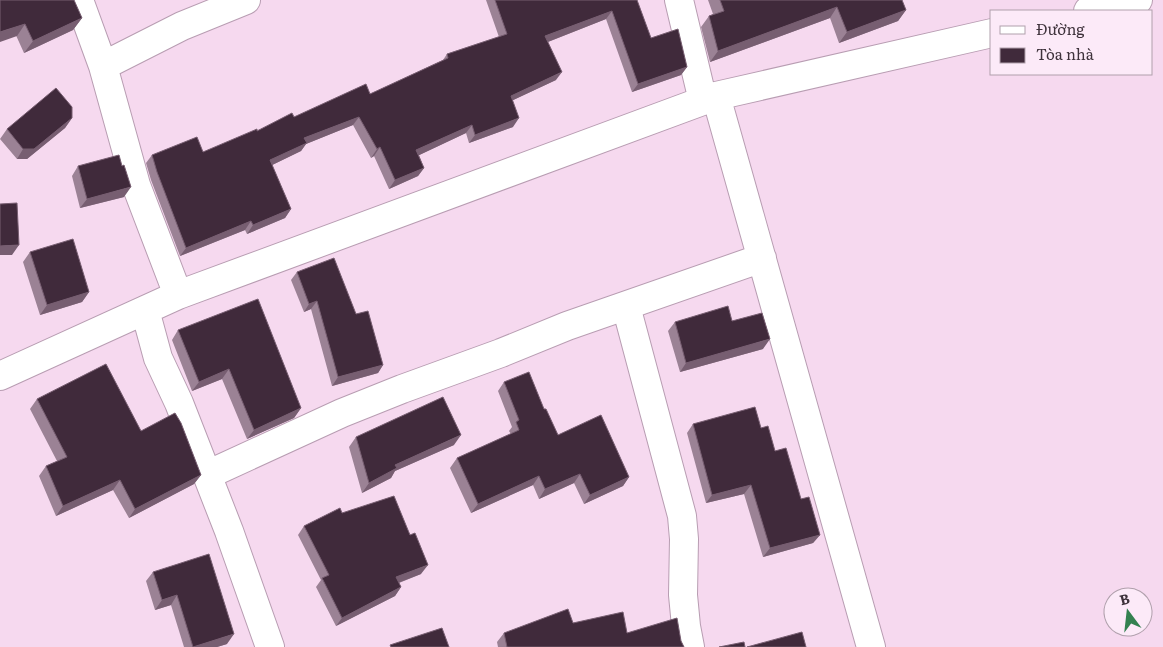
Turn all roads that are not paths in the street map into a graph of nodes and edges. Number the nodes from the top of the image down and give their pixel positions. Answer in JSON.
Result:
{"nodes":[{"id":1,"x":79,"y":0,"type":"edge"},
{"id":2,"x":246,"y":0,"type":"edge"},
{"id":3,"x":679,"y":0,"type":"edge"},
{"id":4,"x":1138,"y":0,"type":"edge"},
{"id":5,"x":1093,"y":10,"type":"edge"},
{"id":6,"x":990,"y":33,"type":"edge"},
{"id":7,"x":103,"y":66,"type":"junction"},
{"id":8,"x":709,"y":98,"type":"junction"},
{"id":9,"x":762,"y":258,"type":"junction"},
{"id":10,"x":178,"y":295,"type":"junction"},
{"id":11,"x":626,"y":306,"type":"junction"},
{"id":12,"x":145,"y":310,"type":"junction"},
{"id":13,"x":0,"y":376,"type":"edge"},
{"id":14,"x":207,"y":475,"type":"junction"},
{"id":15,"x":270,"y":647,"type":"edge"},
{"id":16,"x":690,"y":647,"type":"edge"},
{"id":17,"x":871,"y":647,"type":"edge"}],
"edges":[{"from":1,"to":7,"type":"street"},
{"from":2,"to":7,"type":"street"},
{"from":3,"to":8,"type":"street"},
{"from":4,"to":5,"type":"street"},
{"from":6,"to":8,"type":"street"},
{"from":7,"to":10,"type":"street"},
{"from":8,"to":9,"type":"street"},
{"from":8,"to":10,"type":"street"},
{"from":9,"to":11,"type":"street"},
{"from":9,"to":17,"type":"street"},
{"from":10,"to":12,"type":"street"},
{"from":11,"to":14,"type":"street"},
{"from":11,"to":16,"type":"street"},
{"from":12,"to":13,"type":"street"},
{"from":12,"to":14,"type":"street"},
{"from":14,"to":15,"type":"street"}]}
